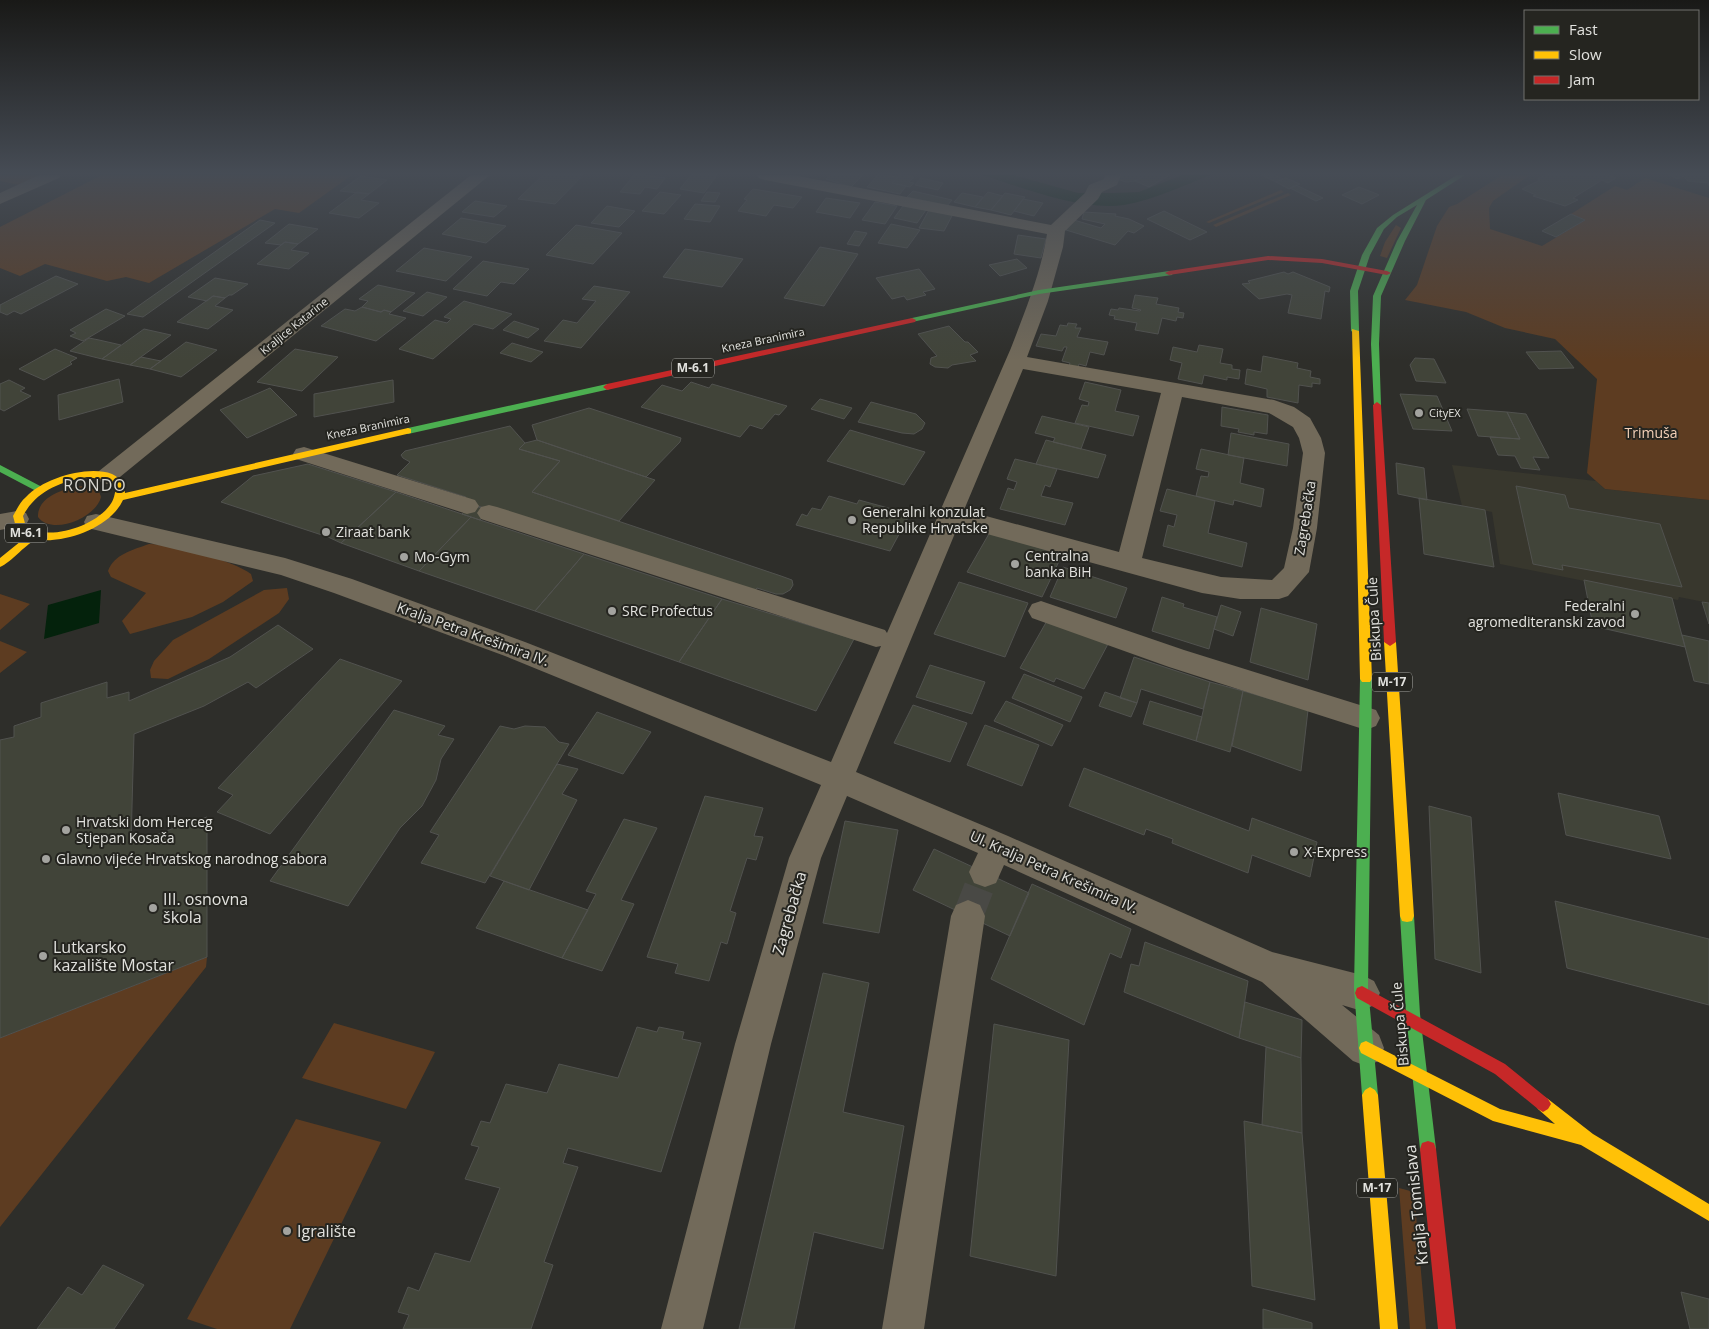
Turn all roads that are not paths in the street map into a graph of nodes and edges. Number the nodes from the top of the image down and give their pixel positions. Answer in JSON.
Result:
{"nodes":[{"id":1,"x":405,"y":237,"type":"edge"},
{"id":2,"x":1055,"y":237,"type":"edge"},
{"id":3,"x":1376,"y":237,"type":"edge"},
{"id":4,"x":1405,"y":237,"type":"edge"},
{"id":5,"x":1361,"y":268,"type":"junction"},
{"id":6,"x":1387,"y":274,"type":"junction"},
{"id":7,"x":1039,"y":292,"type":"junction"},
{"id":8,"x":1015,"y":361,"type":"junction"},
{"id":9,"x":1173,"y":389,"type":"junction"},
{"id":10,"x":304,"y":454,"type":"junction"},
{"id":11,"x":0,"y":468,"type":"edge"},
{"id":12,"x":107,"y":476,"type":"junction"},
{"id":13,"x":41,"y":490,"type":"junction"},
{"id":14,"x":121,"y":497,"type":"junction"},
{"id":15,"x":949,"y":515,"type":"junction"},
{"id":16,"x":96,"y":522,"type":"junction"},
{"id":17,"x":17,"y":526,"type":"edge"},
{"id":18,"x":0,"y":563,"type":"edge"},
{"id":19,"x":1128,"y":564,"type":"junction"},
{"id":20,"x":1041,"y":611,"type":"dead end"},
{"id":21,"x":876,"y":636,"type":"dead end"},
{"id":22,"x":1366,"y":718,"type":"junction"},
{"id":23,"x":838,"y":779,"type":"junction"},
{"id":24,"x":968,"y":916,"type":"tunnel mouth"},
{"id":25,"x":1270,"y":968,"type":"junction"},
{"id":26,"x":1362,"y":993,"type":"junction"},
{"id":27,"x":1414,"y":1020,"type":"junction"},
{"id":28,"x":1366,"y":1048,"type":"junction"},
{"id":29,"x":1420,"y":1076,"type":"junction"},
{"id":30,"x":1587,"y":1140,"type":"junction"},
{"id":31,"x":1709,"y":1213,"type":"edge"},
{"id":32,"x":682,"y":1329,"type":"edge"},
{"id":33,"x":903,"y":1329,"type":"edge"},
{"id":34,"x":1389,"y":1329,"type":"edge"},
{"id":35,"x":1447,"y":1329,"type":"edge"}],
"edges":[{"from":1,"to":12,"type":"street","name":"Kraljice Katarine"},
{"from":2,"to":7,"type":"street","name":"Zagrebačka"},
{"from":3,"to":5,"type":"main road","name":"Biskupa Čule"},
{"from":4,"to":6,"type":"main road","name":"Biskupa Čule"},
{"from":5,"to":6,"type":"main road","name":"Kneza Branimira","number":"M-6.1"},
{"from":5,"to":7,"type":"main road","name":"Kneza Branimira","number":"M-6.1"},
{"from":5,"to":22,"type":"main road","name":"Biskupa Čule","number":"M-17"},
{"from":6,"to":27,"type":"main road","name":"Biskupa Čule","number":"M-17"},
{"from":7,"to":8,"type":"street","name":"Zagrebačka"},
{"from":7,"to":10,"type":"main road","name":"Kneza Branimira","number":"M-6.1"},
{"from":8,"to":9,"type":"street","name":"Zagrebačka"},
{"from":8,"to":15,"type":"street","name":"Zagrebačka"},
{"from":9,"to":19,"type":"street"},
{"from":9,"to":19,"type":"street","name":"Zagrebačka"},
{"from":10,"to":14,"type":"main road","name":"Kneza Branimira","number":"M-6.1"},
{"from":10,"to":21,"type":"street"},
{"from":11,"to":13,"type":"main road"},
{"from":12,"to":13,"type":"main road","number":"M-6.1"},
{"from":12,"to":14,"type":"main road"},
{"from":13,"to":17,"type":"main road","number":"M-6.1"},
{"from":14,"to":16,"type":"main road","number":"M-6.1"},
{"from":15,"to":19,"type":"street","name":"Zagrebačka"},
{"from":15,"to":23,"type":"street","name":"Zagrebačka"},
{"from":16,"to":17,"type":"main road","number":"M-6.1"},
{"from":16,"to":23,"type":"street","name":"Kralja Petra Krešimira IV."},
{"from":17,"to":18,"type":"main road"},
{"from":20,"to":22,"type":"street"},
{"from":22,"to":26,"type":"main road","name":"Biskupa Čule","number":"M-17"},
{"from":23,"to":25,"type":"street","name":"Ul. Kralja Petra Krešimira IV."},
{"from":23,"to":32,"type":"street","name":"Zagrebačka"},
{"from":24,"to":33,"type":"street"},
{"from":25,"to":26,"type":"street","name":"Ul. Kralja Petra Krešimira IV."},
{"from":25,"to":28,"type":"street","name":"Ul. Kralja Petra Krešimira IV."},
{"from":26,"to":27,"type":"main road","name":"Ul. Kralja Petra Krešimira IV."},
{"from":26,"to":28,"type":"main road","name":"Biskupa Čule","number":"M-17"},
{"from":27,"to":29,"type":"main road","name":"Biskupa Čule","number":"M-17"},
{"from":27,"to":30,"type":"main road","name":"Ul. Kralja Petra Krešimira IV."},
{"from":28,"to":29,"type":"main road","name":"Ul. Kralja Petra Krešimira IV."},
{"from":28,"to":34,"type":"main road","number":"M-17"},
{"from":29,"to":30,"type":"main road","name":"Ul. Kralja Petra Krešimira IV."},
{"from":29,"to":35,"type":"main road","name":"Kralja Tomislava","number":"M-17"},
{"from":30,"to":31,"type":"main road"}]}
